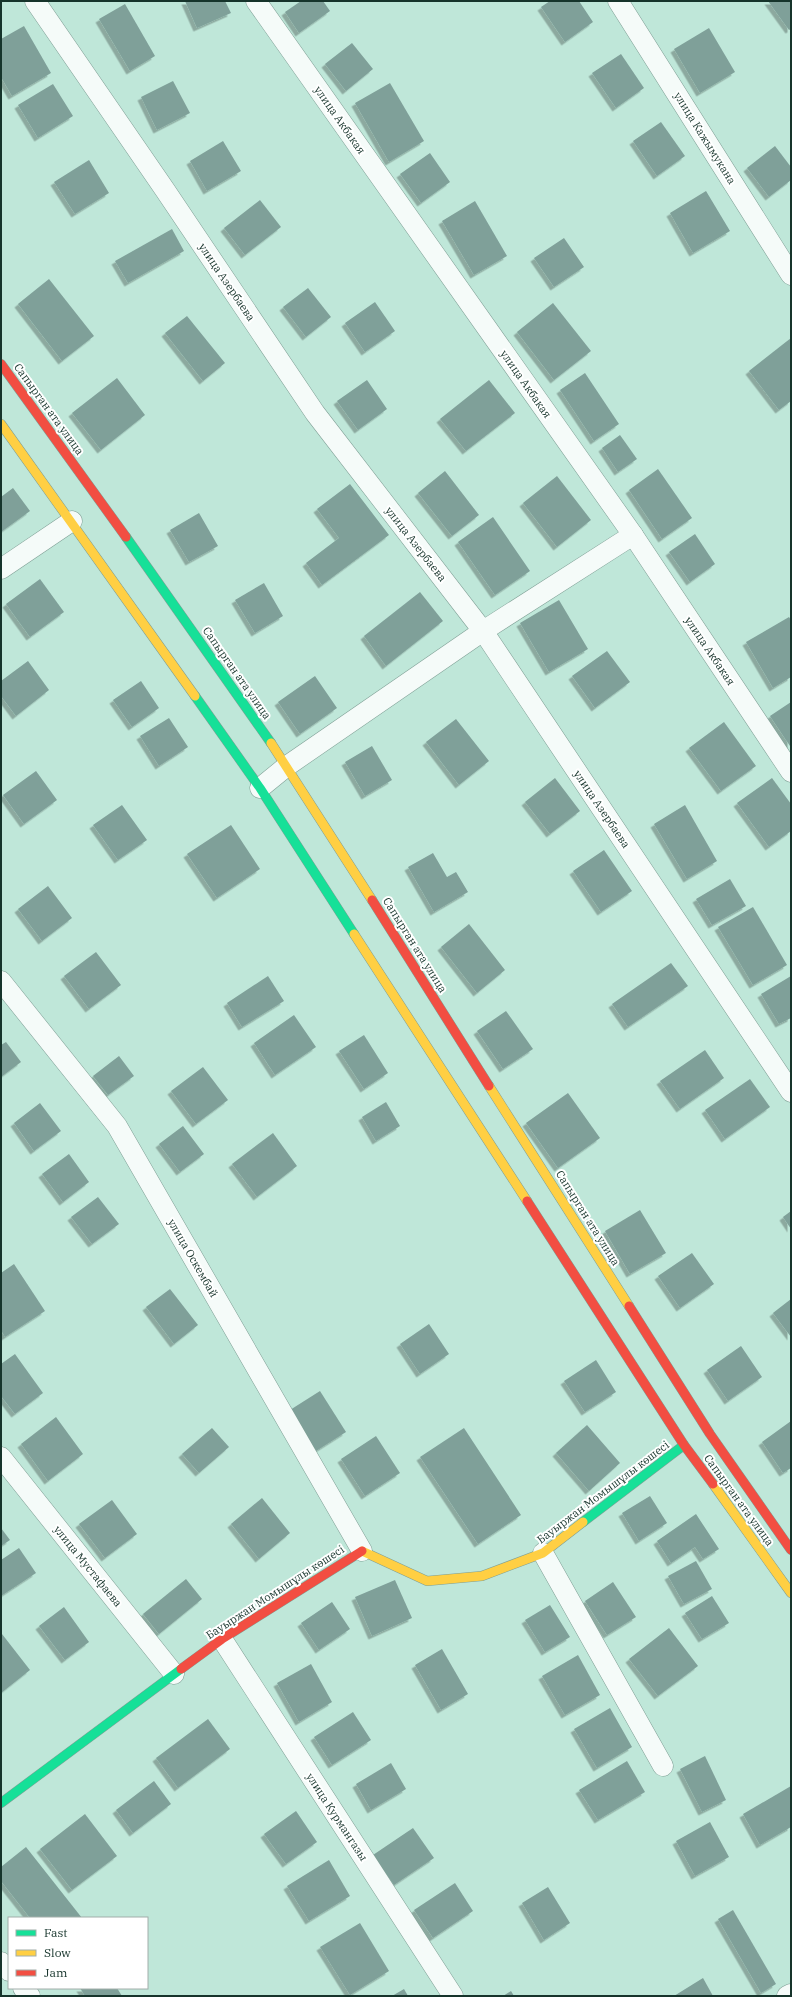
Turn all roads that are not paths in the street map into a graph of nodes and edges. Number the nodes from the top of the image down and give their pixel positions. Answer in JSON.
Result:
{"nodes":[{"id":1,"x":35,"y":1,"type":"edge"},
{"id":2,"x":256,"y":1,"type":"edge"},
{"id":3,"x":618,"y":1,"type":"edge"},
{"id":4,"x":791,"y":275,"type":"edge"},
{"id":5,"x":1,"y":364,"type":"edge"},
{"id":6,"x":1,"y":424,"type":"edge"},
{"id":7,"x":72,"y":521,"type":"junction"},
{"id":8,"x":633,"y":535,"type":"junction"},
{"id":9,"x":1,"y":569,"type":"edge"},
{"id":10,"x":483,"y":631,"type":"junction"},
{"id":11,"x":287,"y":766,"type":"junction"},
{"id":12,"x":791,"y":772,"type":"edge"},
{"id":13,"x":260,"y":788,"type":"junction"},
{"id":14,"x":1,"y":981,"type":"edge"},
{"id":15,"x":791,"y":1092,"type":"edge"},
{"id":16,"x":684,"y":1445,"type":"junction"},
{"id":17,"x":1,"y":1457,"type":"edge"},
{"id":18,"x":791,"y":1550,"type":"edge"},
{"id":19,"x":362,"y":1551,"type":"junction"},
{"id":20,"x":543,"y":1553,"type":"junction"},
{"id":21,"x":791,"y":1593,"type":"edge"},
{"id":22,"x":222,"y":1638,"type":"junction"},
{"id":23,"x":174,"y":1674,"type":"junction"},
{"id":24,"x":663,"y":1766,"type":"dead end"},
{"id":25,"x":1,"y":1803,"type":"edge"},
{"id":26,"x":1,"y":1962,"type":"edge"},
{"id":27,"x":8,"y":1970,"type":"edge"},
{"id":28,"x":791,"y":1994,"type":"edge"},
{"id":29,"x":452,"y":1996,"type":"edge"},
{"id":30,"x":787,"y":1996,"type":"edge"}],
"edges":[{"from":1,"to":10,"type":"street","name":"улица Азербаева"},
{"from":2,"to":8,"type":"street","name":"улица Акбакая"},
{"from":3,"to":4,"type":"street","name":"улица Кажымукана"},
{"from":5,"to":11,"type":"main road","name":"Сапырган ата улица"},
{"from":6,"to":7,"type":"main road","name":"Сапырган ата улица"},
{"from":7,"to":9,"type":"street"},
{"from":7,"to":13,"type":"main road","name":"Сапырган ата улица"},
{"from":8,"to":10,"type":"street"},
{"from":8,"to":12,"type":"street","name":"улица Акбакая"},
{"from":10,"to":11,"type":"street"},
{"from":10,"to":15,"type":"street","name":"улица Азербаева"},
{"from":11,"to":13,"type":"street"},
{"from":11,"to":18,"type":"main road","name":"Сапырган ата улица"},
{"from":13,"to":16,"type":"main road","name":"Сапырган ата улица"},
{"from":14,"to":19,"type":"street","name":"улица Оскембай"},
{"from":16,"to":20,"type":"main road","name":"Бауыржан Момышұлы көшесі"},
{"from":16,"to":21,"type":"main road","name":"Сапырган ата улица"},
{"from":17,"to":23,"type":"street","name":"улица Мустафаева"},
{"from":19,"to":20,"type":"main road","name":"Бауыржан Момышұлы көшесі"},
{"from":19,"to":22,"type":"main road","name":"Бауыржан Момышұлы көшесі"},
{"from":20,"to":24,"type":"street"},
{"from":22,"to":23,"type":"main road","name":"Бауыржан Момышұлы көшесі"},
{"from":22,"to":29,"type":"street","name":"улица Курмангазы"},
{"from":23,"to":25,"type":"main road","name":"Бауыржан Момышұлы көшесі"},
{"from":26,"to":27,"type":"street"},
{"from":28,"to":30,"type":"street"}]}
